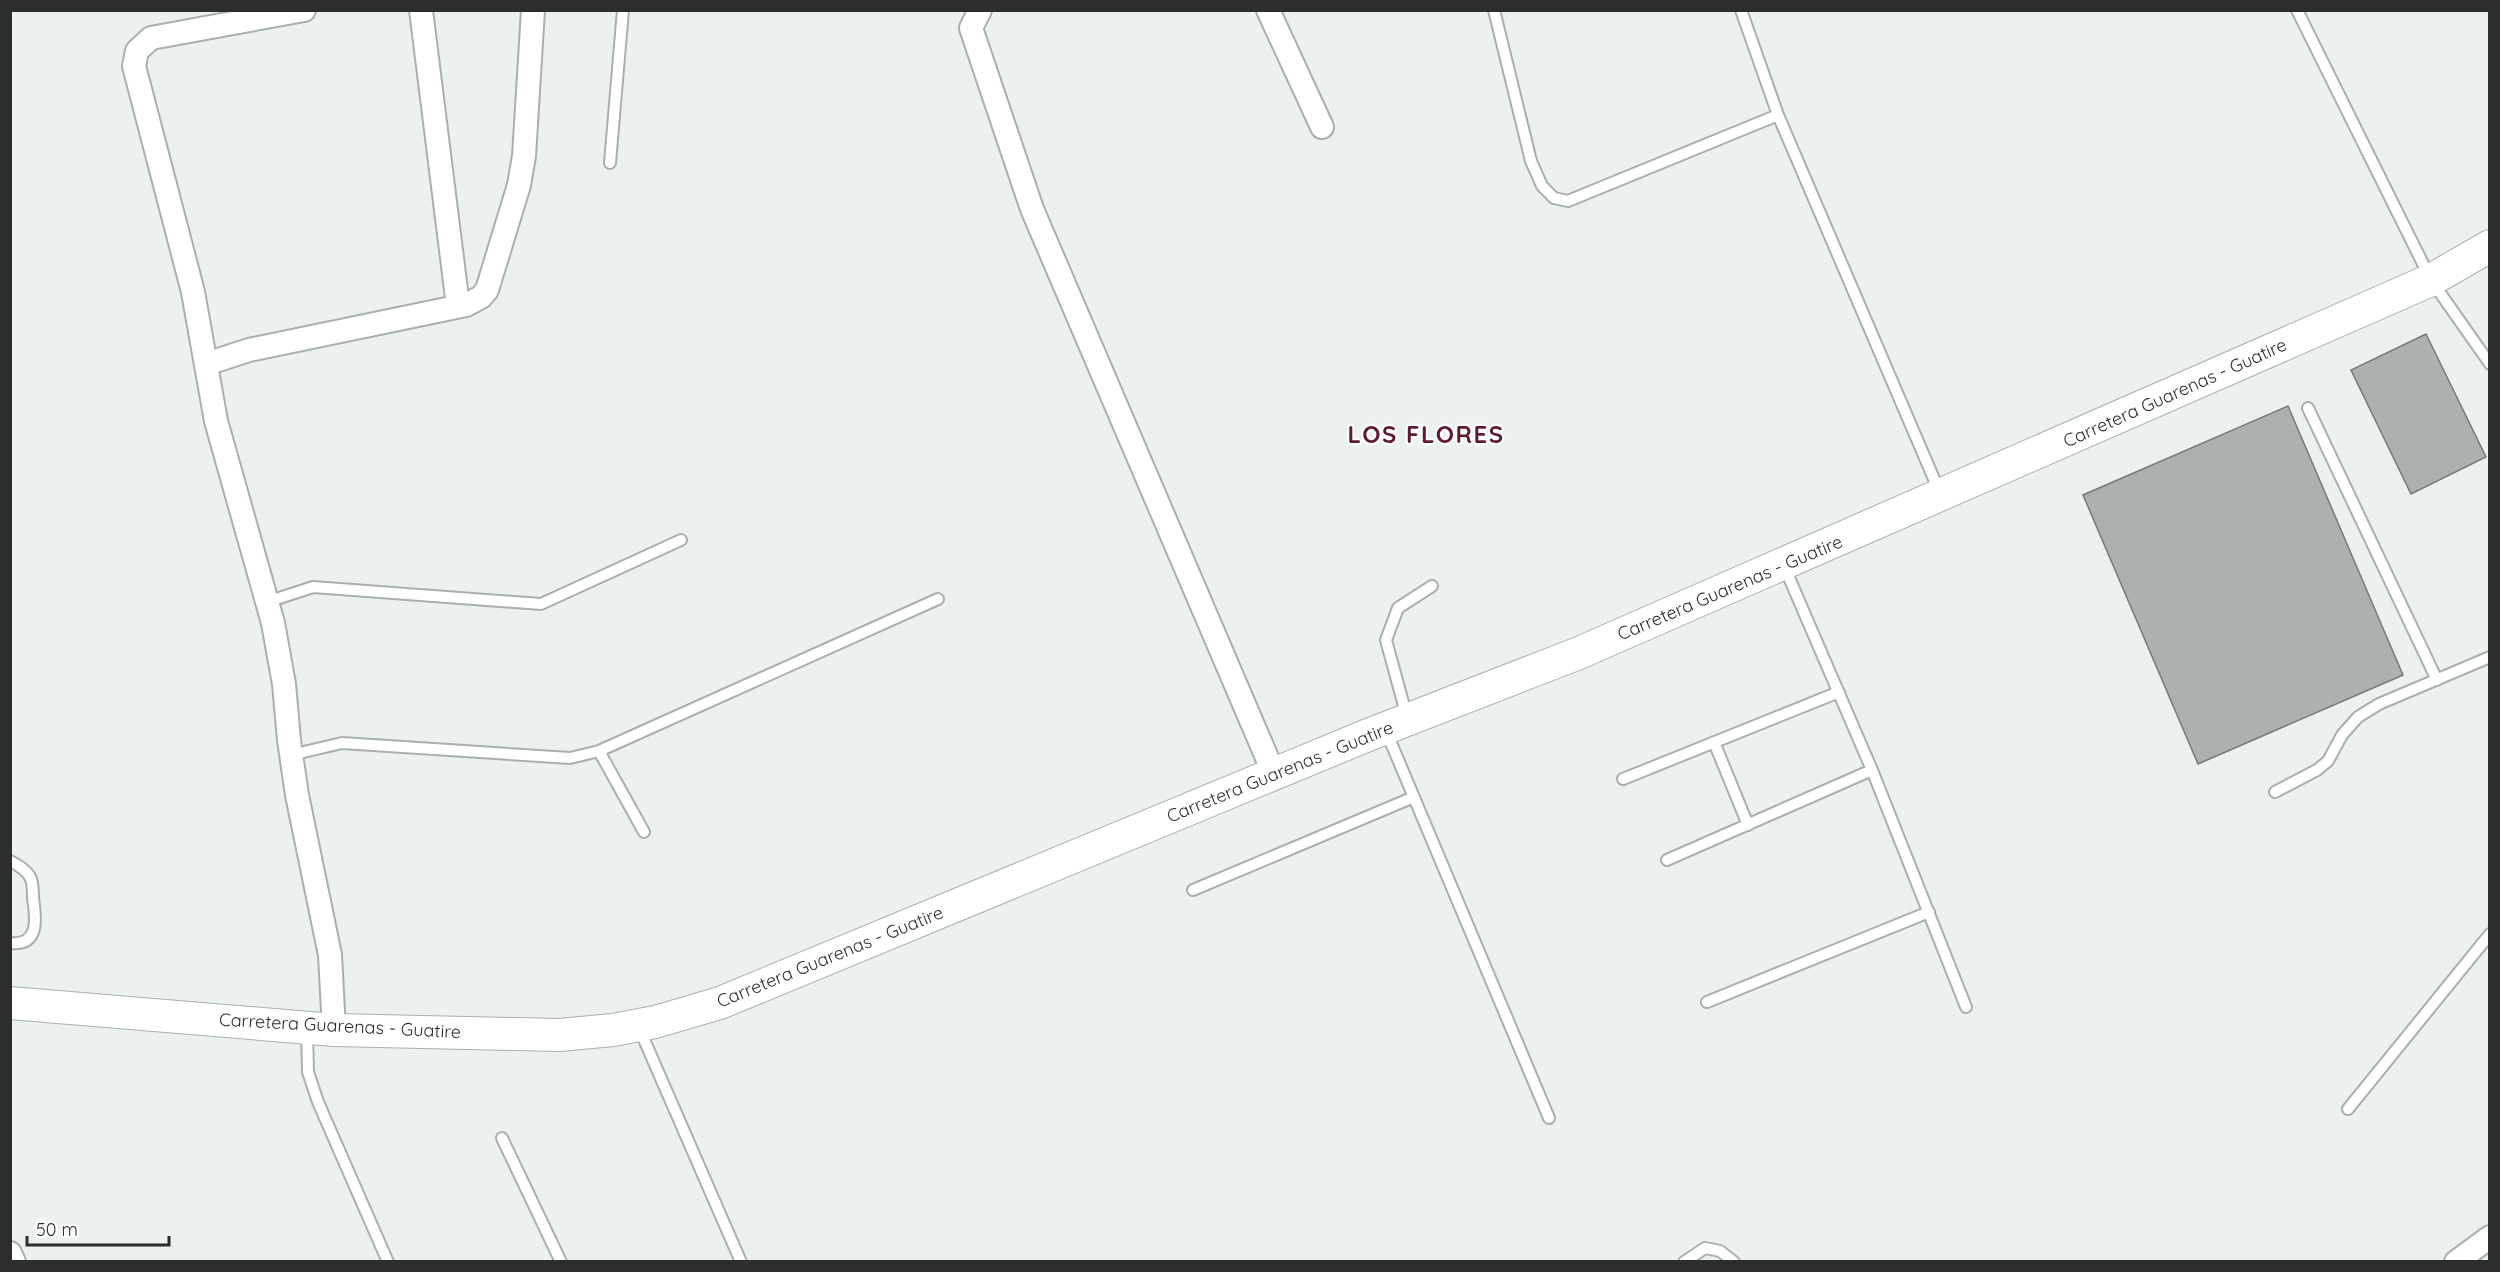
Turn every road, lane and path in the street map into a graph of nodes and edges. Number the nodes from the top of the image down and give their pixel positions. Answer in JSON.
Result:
{"nodes":[{"id":1,"x":304,"y":10,"type":"edge"},
{"id":2,"x":421,"y":10,"type":"edge"},
{"id":3,"x":533,"y":10,"type":"edge"},
{"id":4,"x":623,"y":10,"type":"edge"},
{"id":5,"x":980,"y":10,"type":"edge"},
{"id":6,"x":1268,"y":10,"type":"edge"},
{"id":7,"x":1494,"y":10,"type":"edge"},
{"id":8,"x":1741,"y":10,"type":"edge"},
{"id":9,"x":2297,"y":10,"type":"edge"},
{"id":10,"x":1778,"y":115,"type":"junction"},
{"id":11,"x":1322,"y":126,"type":"dead end"},
{"id":12,"x":610,"y":163,"type":"dead end"},
{"id":13,"x":2490,"y":246,"type":"edge"},
{"id":14,"x":2431,"y":280,"type":"junction"},
{"id":15,"x":458,"y":306,"type":"junction"},
{"id":16,"x":206,"y":364,"type":"junction"},
{"id":17,"x":2490,"y":364,"type":"edge"},
{"id":18,"x":2308,"y":408,"type":"dead end"},
{"id":19,"x":1941,"y":496,"type":"junction"},
{"id":20,"x":681,"y":540,"type":"dead end"},
{"id":21,"x":1784,"y":565,"type":"junction"},
{"id":22,"x":1432,"y":586,"type":"dead end"},
{"id":23,"x":938,"y":599,"type":"dead end"},
{"id":24,"x":267,"y":602,"type":"junction"},
{"id":25,"x":2490,"y":657,"type":"edge"},
{"id":26,"x":2437,"y":680,"type":"junction"},
{"id":27,"x":1839,"y":692,"type":"junction"},
{"id":28,"x":1396,"y":724,"type":"junction"},
{"id":29,"x":1714,"y":742,"type":"junction"},
{"id":30,"x":599,"y":750,"type":"junction"},
{"id":31,"x":291,"y":755,"type":"junction"},
{"id":32,"x":1872,"y":770,"type":"junction"},
{"id":33,"x":1274,"y":774,"type":"junction"},
{"id":34,"x":1623,"y":779,"type":"dead end"},
{"id":35,"x":2275,"y":792,"type":"dead end"},
{"id":36,"x":1414,"y":797,"type":"junction"},
{"id":37,"x":1748,"y":825,"type":"junction"},
{"id":38,"x":644,"y":832,"type":"dead end"},
{"id":39,"x":1667,"y":860,"type":"dead end"},
{"id":40,"x":10,"y":861,"type":"edge"},
{"id":41,"x":1193,"y":890,"type":"dead end"},
{"id":42,"x":1929,"y":912,"type":"junction"},
{"id":43,"x":2490,"y":934,"type":"edge"},
{"id":44,"x":10,"y":944,"type":"edge"},
{"id":45,"x":1707,"y":1002,"type":"dead end"},
{"id":46,"x":10,"y":1003,"type":"edge"},
{"id":47,"x":1966,"y":1008,"type":"dead end"},
{"id":48,"x":637,"y":1025,"type":"junction"},
{"id":49,"x":320,"y":1029,"type":"junction"},
{"id":50,"x":2348,"y":1109,"type":"dead end"},
{"id":51,"x":1549,"y":1118,"type":"dead end"},
{"id":52,"x":502,"y":1138,"type":"dead end"},
{"id":53,"x":2490,"y":1237,"type":"edge"},
{"id":54,"x":10,"y":1253,"type":"edge"},
{"id":55,"x":14,"y":1262,"type":"edge"},
{"id":56,"x":388,"y":1262,"type":"edge"},
{"id":57,"x":561,"y":1262,"type":"edge"},
{"id":58,"x":741,"y":1262,"type":"edge"},
{"id":59,"x":1683,"y":1262,"type":"edge"},
{"id":60,"x":1734,"y":1262,"type":"edge"},
{"id":61,"x":2456,"y":1262,"type":"edge"}],
"edges":[{"from":1,"to":16,"type":"street"},
{"from":2,"to":15,"type":"street"},
{"from":3,"to":15,"type":"street"},
{"from":4,"to":12,"type":"lane"},
{"from":5,"to":33,"type":"street"},
{"from":6,"to":11,"type":"street"},
{"from":7,"to":10,"type":"lane"},
{"from":8,"to":10,"type":"lane"},
{"from":9,"to":14,"type":"lane"},
{"from":10,"to":19,"type":"lane"},
{"from":13,"to":14,"type":"main road","name":"Carretera Guarenas - Guatire"},
{"from":14,"to":17,"type":"lane"},
{"from":14,"to":19,"type":"main road","name":"Carretera Guarenas - Guatire"},
{"from":15,"to":16,"type":"street"},
{"from":16,"to":24,"type":"street"},
{"from":18,"to":26,"type":"lane"},
{"from":19,"to":21,"type":"main road","name":"Carretera Guarenas - Guatire"},
{"from":20,"to":24,"type":"lane"},
{"from":21,"to":27,"type":"lane"},
{"from":21,"to":28,"type":"main road","name":"Carretera Guarenas - Guatire"},
{"from":22,"to":28,"type":"lane"},
{"from":23,"to":30,"type":"lane"},
{"from":24,"to":31,"type":"street"},
{"from":25,"to":26,"type":"lane"},
{"from":26,"to":35,"type":"lane"},
{"from":27,"to":29,"type":"lane"},
{"from":27,"to":32,"type":"lane"},
{"from":28,"to":33,"type":"main road","name":"Carretera Guarenas - Guatire"},
{"from":28,"to":36,"type":"lane"},
{"from":29,"to":34,"type":"lane"},
{"from":29,"to":37,"type":"lane"},
{"from":30,"to":31,"type":"lane"},
{"from":30,"to":38,"type":"lane"},
{"from":31,"to":49,"type":"street"},
{"from":32,"to":37,"type":"lane"},
{"from":32,"to":42,"type":"lane"},
{"from":33,"to":48,"type":"main road","name":"Carretera Guarenas - Guatire"},
{"from":36,"to":41,"type":"lane"},
{"from":36,"to":51,"type":"lane"},
{"from":37,"to":39,"type":"lane"},
{"from":40,"to":44,"type":"lane"},
{"from":42,"to":45,"type":"lane"},
{"from":42,"to":47,"type":"lane"},
{"from":43,"to":50,"type":"lane"},
{"from":46,"to":49,"type":"main road","name":"Carretera Guarenas - Guatire"},
{"from":48,"to":49,"type":"main road","name":"Carretera Guarenas - Guatire"},
{"from":48,"to":58,"type":"lane"},
{"from":49,"to":56,"type":"lane"},
{"from":52,"to":57,"type":"lane"},
{"from":53,"to":61,"type":"street"},
{"from":54,"to":55,"type":"street"},
{"from":59,"to":60,"type":"lane"}]}
